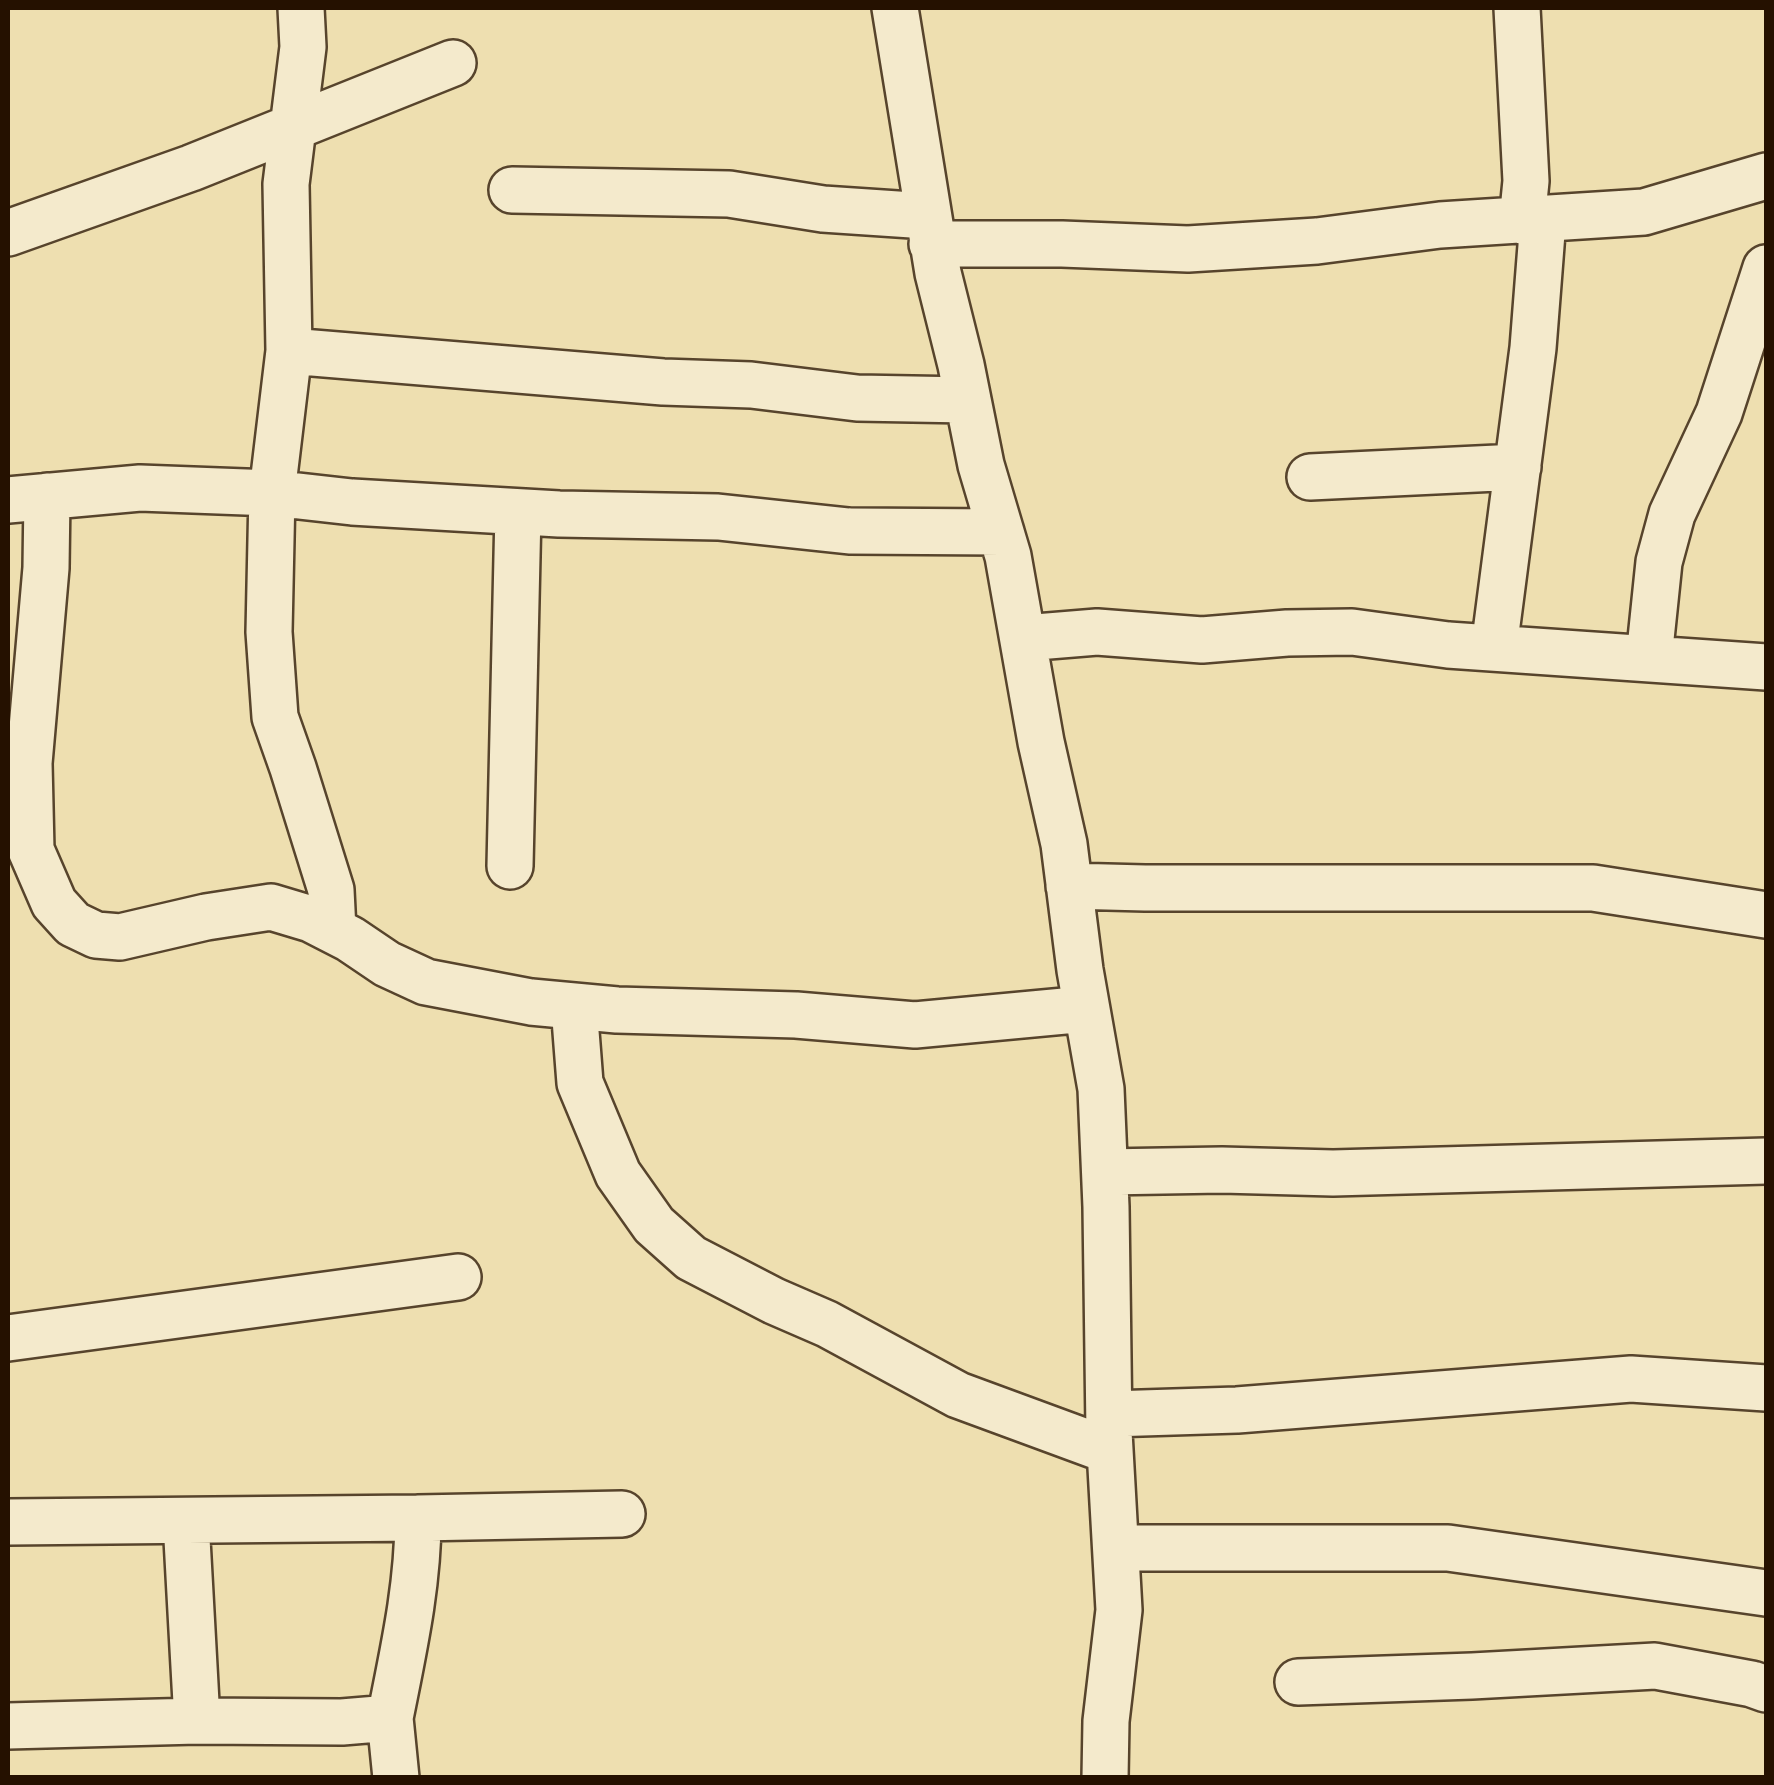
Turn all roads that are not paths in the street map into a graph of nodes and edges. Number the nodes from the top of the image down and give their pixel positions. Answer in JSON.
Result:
{"nodes":[{"id":1,"x":301,"y":8,"type":"edge"},
{"id":2,"x":895,"y":8,"type":"edge"},
{"id":3,"x":1517,"y":8,"type":"edge"},
{"id":4,"x":454,"y":63,"type":"dead end"},
{"id":5,"x":294,"y":126,"type":"junction"},
{"id":6,"x":1766,"y":176,"type":"edge"},
{"id":7,"x":512,"y":190,"type":"dead end"},
{"id":8,"x":1532,"y":220,"type":"junction"},
{"id":9,"x":930,"y":230,"type":"junction"},
{"id":10,"x":8,"y":233,"type":"edge"},
{"id":11,"x":1766,"y":268,"type":"edge"},
{"id":12,"x":289,"y":351,"type":"junction"},
{"id":13,"x":968,"y":400,"type":"junction"},
{"id":14,"x":1518,"y":467,"type":"junction"},
{"id":15,"x":1310,"y":477,"type":"dead end"},
{"id":16,"x":272,"y":493,"type":"junction"},
{"id":17,"x":27,"y":498,"type":"edge"},
{"id":18,"x":518,"y":512,"type":"junction"},
{"id":19,"x":1000,"y":532,"type":"junction"},
{"id":20,"x":1024,"y":638,"type":"junction"},
{"id":21,"x":1494,"y":648,"type":"junction"},
{"id":22,"x":1649,"y":658,"type":"junction"},
{"id":23,"x":1766,"y":667,"type":"edge"},
{"id":24,"x":510,"y":866,"type":"dead end"},
{"id":25,"x":1069,"y":886,"type":"junction"},
{"id":26,"x":1766,"y":915,"type":"edge"},
{"id":27,"x":333,"y":930,"type":"junction"},
{"id":28,"x":574,"y":1006,"type":"junction"},
{"id":29,"x":1086,"y":1009,"type":"junction"},
{"id":30,"x":1766,"y":1161,"type":"edge"},
{"id":31,"x":1105,"y":1172,"type":"junction"},
{"id":32,"x":458,"y":1276,"type":"dead end"},
{"id":33,"x":8,"y":1338,"type":"edge"},
{"id":34,"x":1766,"y":1388,"type":"edge"},
{"id":35,"x":1110,"y":1432,"type":"junction"},
{"id":36,"x":622,"y":1514,"type":"dead end"},
{"id":37,"x":418,"y":1518,"type":"junction"},
{"id":38,"x":186,"y":1521,"type":"junction"},
{"id":39,"x":8,"y":1522,"type":"edge"},
{"id":40,"x":1116,"y":1548,"type":"junction"},
{"id":41,"x":1766,"y":1593,"type":"edge"},
{"id":42,"x":1298,"y":1682,"type":"dead end"},
{"id":43,"x":1766,"y":1689,"type":"edge"},
{"id":44,"x":390,"y":1718,"type":"junction"},
{"id":45,"x":197,"y":1721,"type":"junction"},
{"id":46,"x":8,"y":1726,"type":"edge"},
{"id":47,"x":396,"y":1778,"type":"edge"},
{"id":48,"x":1104,"y":1778,"type":"edge"}],
"edges":[{"from":1,"to":5,"type":"street"},
{"from":2,"to":9,"type":"street"},
{"from":3,"to":8,"type":"street"},
{"from":4,"to":5,"type":"street"},
{"from":5,"to":10,"type":"street"},
{"from":5,"to":12,"type":"street"},
{"from":6,"to":8,"type":"street"},
{"from":7,"to":9,"type":"street"},
{"from":8,"to":9,"type":"street"},
{"from":8,"to":14,"type":"street"},
{"from":9,"to":13,"type":"street"},
{"from":11,"to":22,"type":"street"},
{"from":12,"to":13,"type":"street"},
{"from":12,"to":16,"type":"street"},
{"from":13,"to":19,"type":"street"},
{"from":14,"to":15,"type":"street"},
{"from":14,"to":21,"type":"street"},
{"from":16,"to":17,"type":"street"},
{"from":16,"to":18,"type":"street"},
{"from":16,"to":27,"type":"street"},
{"from":17,"to":27,"type":"street"},
{"from":18,"to":19,"type":"street"},
{"from":18,"to":24,"type":"street"},
{"from":19,"to":20,"type":"street"},
{"from":20,"to":21,"type":"street"},
{"from":20,"to":25,"type":"street"},
{"from":21,"to":22,"type":"street"},
{"from":22,"to":23,"type":"street"},
{"from":25,"to":26,"type":"street"},
{"from":25,"to":29,"type":"street"},
{"from":27,"to":28,"type":"street"},
{"from":28,"to":29,"type":"street"},
{"from":28,"to":35,"type":"street"},
{"from":29,"to":31,"type":"street"},
{"from":30,"to":31,"type":"street"},
{"from":31,"to":35,"type":"street"},
{"from":32,"to":33,"type":"street"},
{"from":34,"to":35,"type":"street"},
{"from":35,"to":40,"type":"street"},
{"from":36,"to":37,"type":"street"},
{"from":37,"to":38,"type":"street"},
{"from":37,"to":44,"type":"street"},
{"from":38,"to":39,"type":"street"},
{"from":38,"to":45,"type":"street"},
{"from":40,"to":41,"type":"street"},
{"from":40,"to":48,"type":"street"},
{"from":42,"to":43,"type":"street"},
{"from":44,"to":45,"type":"street"},
{"from":44,"to":47,"type":"street"},
{"from":45,"to":46,"type":"street"}]}
